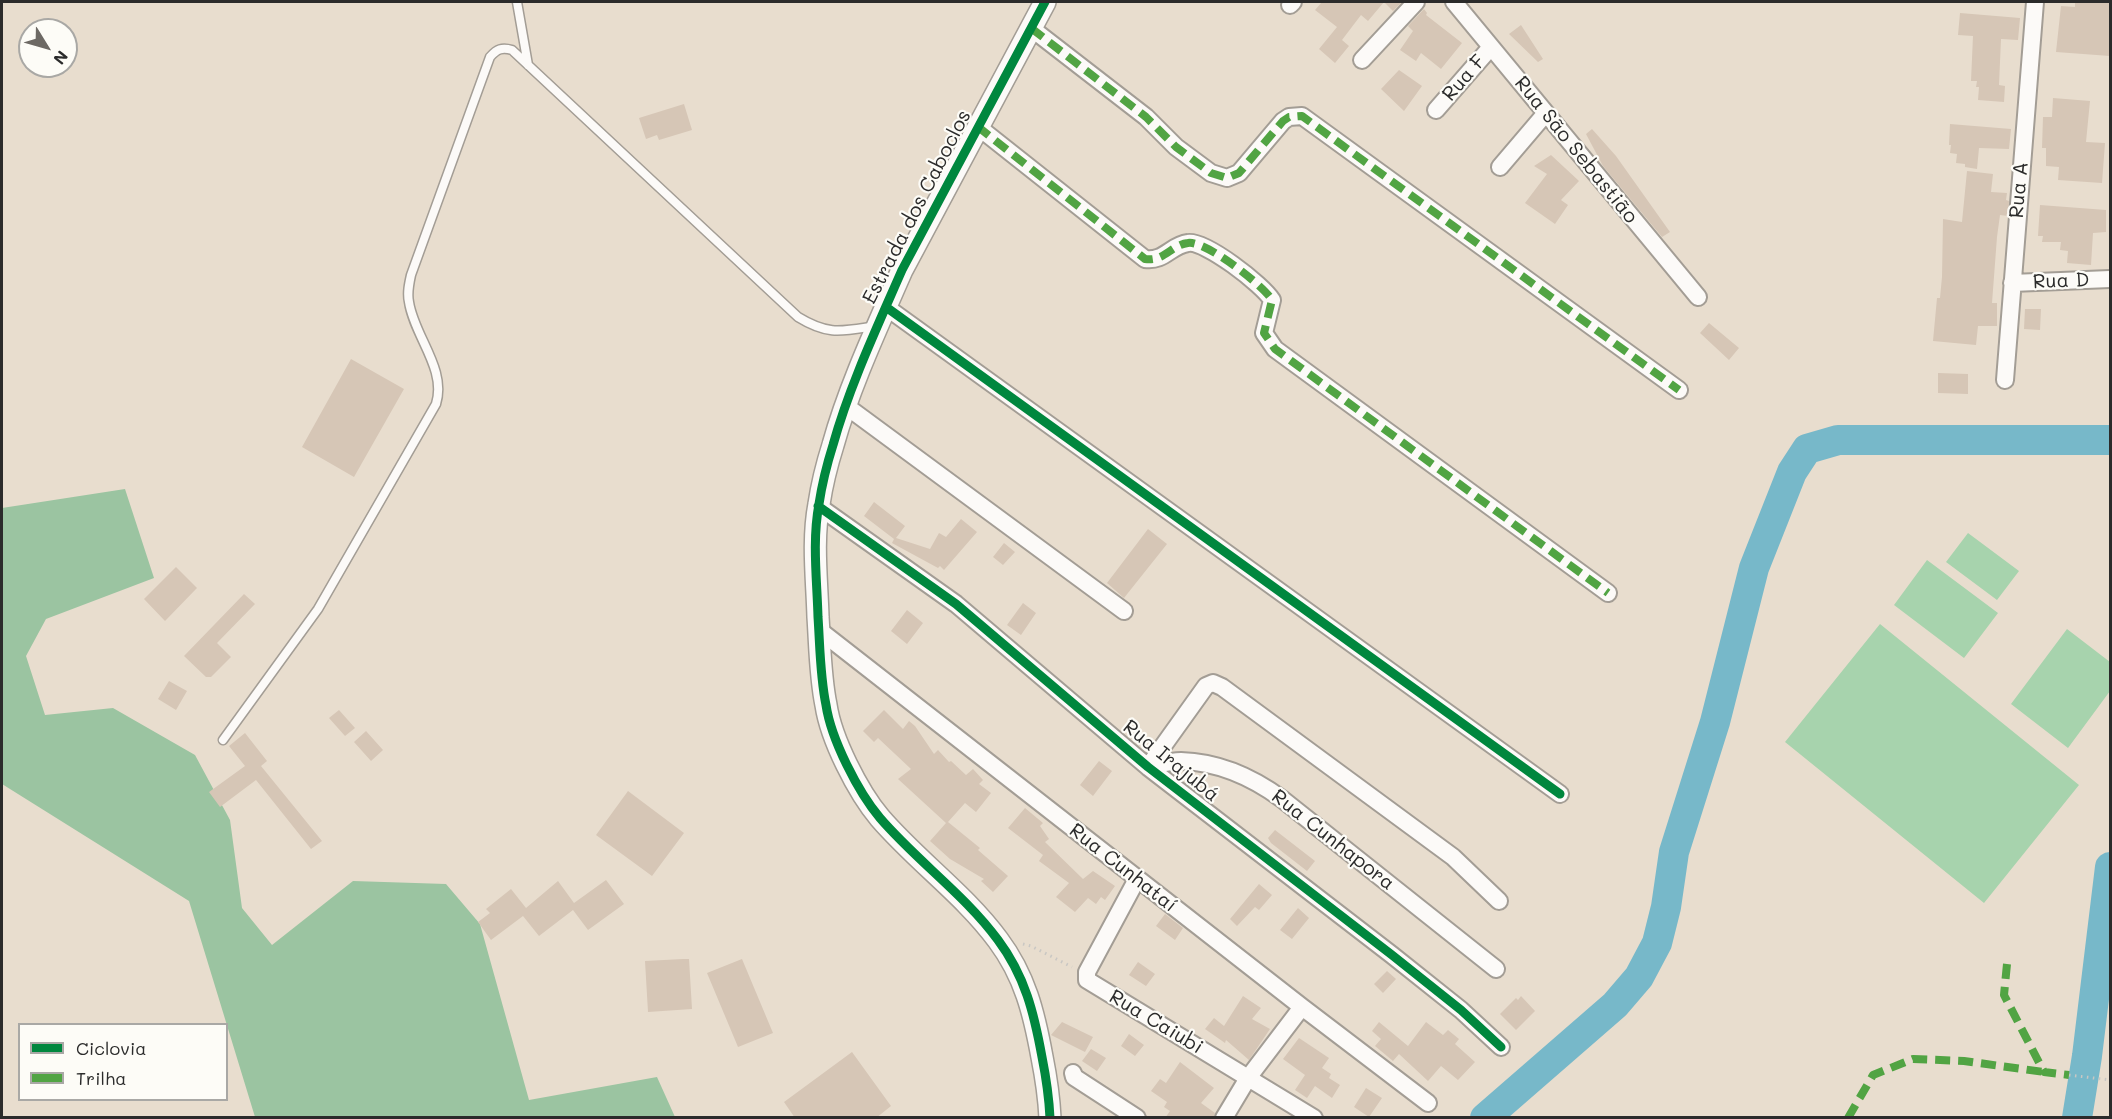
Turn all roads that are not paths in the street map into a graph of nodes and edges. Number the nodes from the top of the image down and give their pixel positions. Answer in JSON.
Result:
{"nodes":[{"id":1,"x":517,"y":2,"type":"edge"},
{"id":2,"x":1045,"y":2,"type":"edge"},
{"id":3,"x":1416,"y":2,"type":"edge"},
{"id":4,"x":1454,"y":2,"type":"edge"},
{"id":5,"x":2035,"y":2,"type":"edge"},
{"id":6,"x":1031,"y":28,"type":"junction"},
{"id":7,"x":1491,"y":47,"type":"junction"},
{"id":8,"x":1362,"y":60,"type":"dead end"},
{"id":9,"x":528,"y":65,"type":"junction"},
{"id":10,"x":1436,"y":110,"type":"dead end"},
{"id":11,"x":1546,"y":113,"type":"junction"},
{"id":12,"x":977,"y":126,"type":"junction"},
{"id":13,"x":1500,"y":167,"type":"dead end"},
{"id":14,"x":2110,"y":279,"type":"edge"},
{"id":15,"x":2012,"y":283,"type":"junction"},
{"id":16,"x":1698,"y":297,"type":"dead end"},
{"id":17,"x":882,"y":316,"type":"junction"},
{"id":18,"x":2005,"y":380,"type":"dead end"},
{"id":19,"x":1679,"y":390,"type":"dead end"},
{"id":20,"x":846,"y":406,"type":"junction"},
{"id":21,"x":818,"y":506,"type":"junction"},
{"id":22,"x":1608,"y":593,"type":"dead end"},
{"id":23,"x":1124,"y":611,"type":"dead end"},
{"id":24,"x":819,"y":630,"type":"junction"},
{"id":25,"x":223,"y":741,"type":"dead end"},
{"id":26,"x":1148,"y":767,"type":"junction"},
{"id":27,"x":1560,"y":794,"type":"dead end"},
{"id":28,"x":1137,"y":879,"type":"junction"},
{"id":29,"x":1498,"y":901,"type":"dead end"},
{"id":30,"x":1496,"y":969,"type":"dead end"},
{"id":31,"x":1302,"y":1007,"type":"junction"},
{"id":32,"x":1501,"y":1047,"type":"dead end"},
{"id":33,"x":1073,"y":1073,"type":"dead end"},
{"id":34,"x":1248,"y":1078,"type":"junction"},
{"id":35,"x":1428,"y":1103,"type":"dead end"},
{"id":36,"x":1050,"y":1118,"type":"edge"},
{"id":37,"x":1137,"y":1118,"type":"edge"},
{"id":38,"x":1224,"y":1118,"type":"edge"},
{"id":39,"x":1314,"y":1118,"type":"edge"}],
"edges":[{"from":1,"to":9,"type":"lane"},
{"from":2,"to":6,"type":"street","name":"Estrada dos Caboclos"},
{"from":3,"to":8,"type":"street"},
{"from":4,"to":7,"type":"street","name":"Rua São Sebastião"},
{"from":5,"to":15,"type":"street","name":"Rua A"},
{"from":6,"to":12,"type":"street","name":"Estrada dos Caboclos"},
{"from":6,"to":19,"type":"street"},
{"from":7,"to":10,"type":"street","name":"Rua F"},
{"from":7,"to":11,"type":"street","name":"Rua São Sebastião"},
{"from":9,"to":17,"type":"lane"},
{"from":9,"to":25,"type":"lane"},
{"from":11,"to":13,"type":"street"},
{"from":11,"to":16,"type":"street","name":"Rua São Sebastião"},
{"from":12,"to":17,"type":"street","name":"Estrada dos Caboclos"},
{"from":12,"to":22,"type":"street"},
{"from":14,"to":15,"type":"street","name":"Rua D"},
{"from":15,"to":18,"type":"street","name":"Rua A"},
{"from":17,"to":20,"type":"street","name":"Estrada dos Caboclos"},
{"from":17,"to":27,"type":"street"},
{"from":20,"to":21,"type":"street","name":"Estrada dos Caboclos"},
{"from":20,"to":23,"type":"street"},
{"from":21,"to":24,"type":"street","name":"Estrada dos Caboclos"},
{"from":21,"to":26,"type":"street","name":"Rua Irajubá"},
{"from":24,"to":28,"type":"street","name":"Rua Cunhataí"},
{"from":24,"to":36,"type":"street","name":"Estrada dos Caboclos"},
{"from":26,"to":29,"type":"street"},
{"from":26,"to":30,"type":"street","name":"Rua Cunhapora"},
{"from":26,"to":32,"type":"street","name":"Rua Irajubá"},
{"from":28,"to":31,"type":"street","name":"Rua Cunhataí"},
{"from":28,"to":34,"type":"street","name":"Rua Caiubi"},
{"from":31,"to":34,"type":"street"},
{"from":31,"to":35,"type":"street","name":"Rua Cunhataí"},
{"from":33,"to":37,"type":"street"},
{"from":34,"to":38,"type":"street"},
{"from":34,"to":39,"type":"street","name":"Rua Caiubi"}]}
